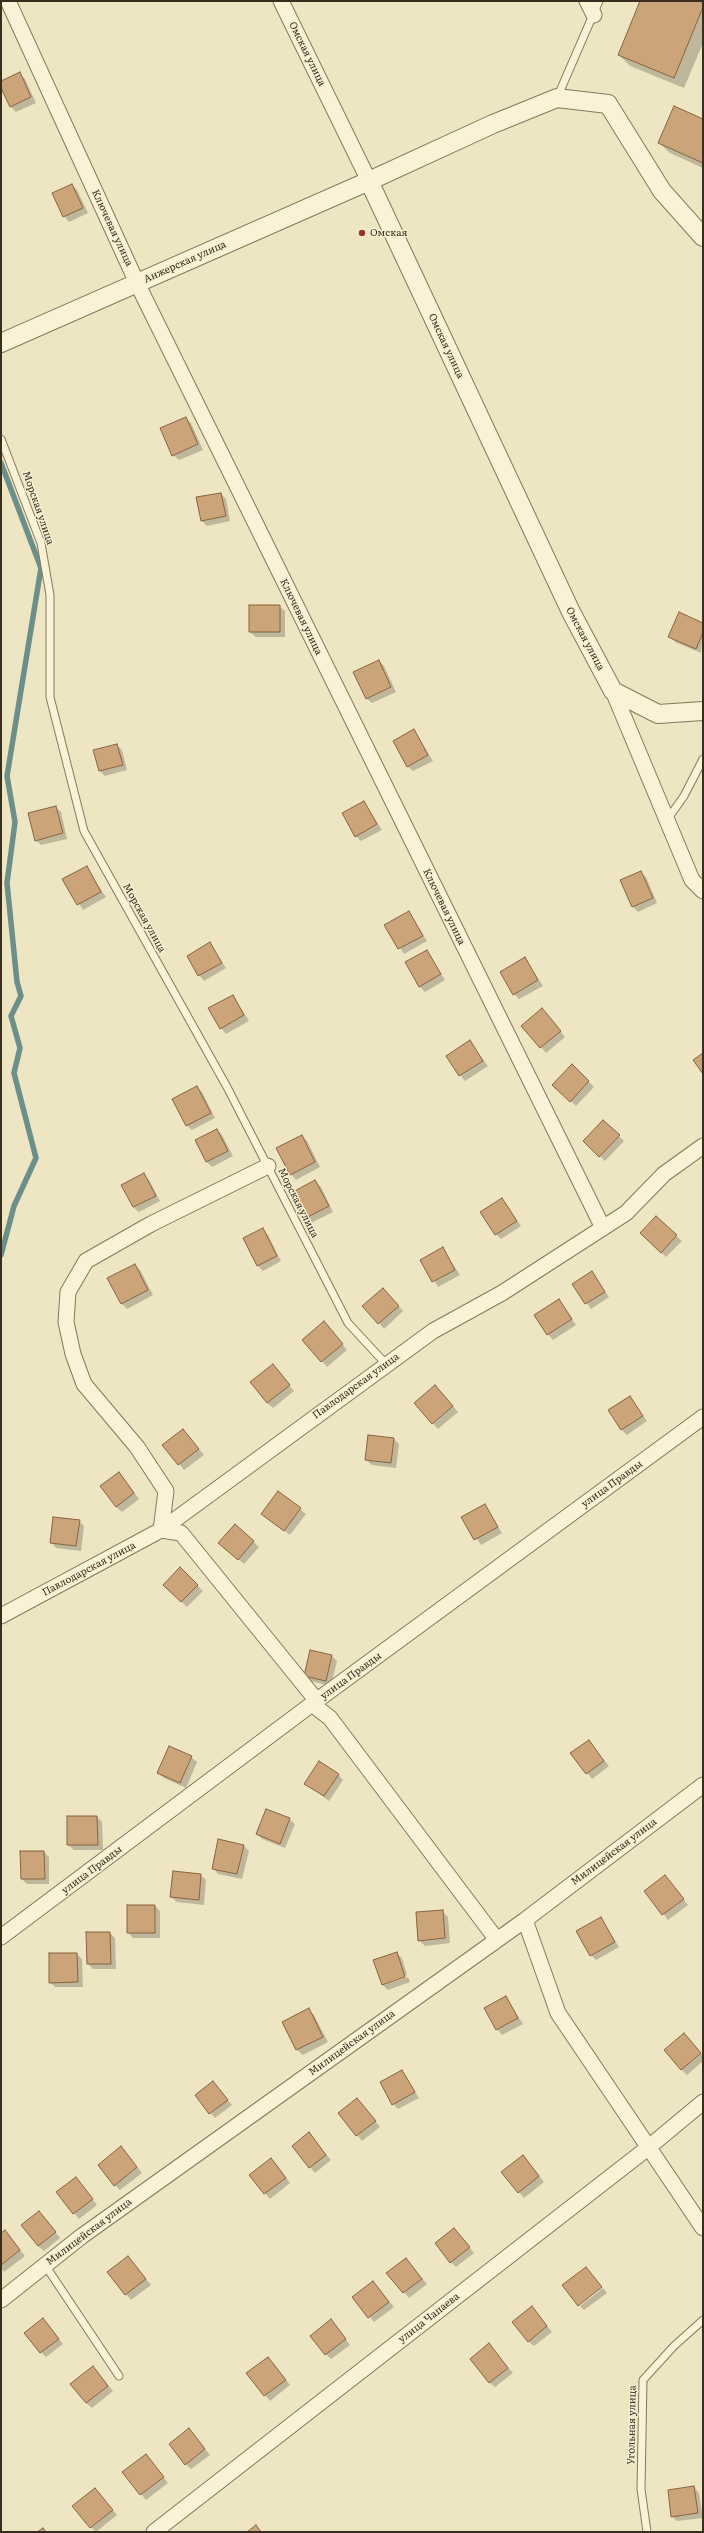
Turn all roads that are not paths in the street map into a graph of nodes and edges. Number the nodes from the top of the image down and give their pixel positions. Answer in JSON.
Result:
{"nodes":[{"id":1,"x":8,"y":1,"type":"edge"},
{"id":2,"x":281,"y":1,"type":"edge"},
{"id":3,"x":587,"y":1,"type":"edge"},
{"id":4,"x":597,"y":8,"type":"edge"},
{"id":5,"x":557,"y":98,"type":"junction"},
{"id":6,"x":369,"y":181,"type":"junction"},
{"id":7,"x":703,"y":237,"type":"edge"},
{"id":8,"x":137,"y":283,"type":"junction"},
{"id":9,"x":1,"y":342,"type":"edge"},
{"id":10,"x":1,"y":439,"type":"edge"},
{"id":11,"x":613,"y":691,"type":"junction"},
{"id":12,"x":703,"y":711,"type":"edge"},
{"id":13,"x":703,"y":759,"type":"edge"},
{"id":14,"x":667,"y":820,"type":"junction"},
{"id":15,"x":703,"y":892,"type":"edge"},
{"id":16,"x":703,"y":1146,"type":"edge"},
{"id":17,"x":268,"y":1166,"type":"junction"},
{"id":18,"x":604,"y":1228,"type":"junction"},
{"id":19,"x":386,"y":1364,"type":"junction"},
{"id":20,"x":703,"y":1416,"type":"edge"},
{"id":21,"x":162,"y":1530,"type":"junction"},
{"id":22,"x":1,"y":1616,"type":"edge"},
{"id":23,"x":314,"y":1702,"type":"junction"},
{"id":24,"x":703,"y":1785,"type":"edge"},
{"id":25,"x":525,"y":1920,"type":"junction"},
{"id":26,"x":1,"y":1937,"type":"edge"},
{"id":27,"x":497,"y":1940,"type":"junction"},
{"id":28,"x":703,"y":2102,"type":"edge"},
{"id":29,"x":649,"y":2147,"type":"junction"},
{"id":30,"x":703,"y":2228,"type":"edge"},
{"id":31,"x":45,"y":2265,"type":"junction"},
{"id":32,"x":1,"y":2300,"type":"edge"},
{"id":33,"x":703,"y":2320,"type":"edge"},
{"id":34,"x":119,"y":2376,"type":"dead end"},
{"id":35,"x":646,"y":2531,"type":"edge"},
{"id":36,"x":154,"y":2532,"type":"edge"}],
"edges":[{"from":1,"to":8,"type":"street","name":"Ключевая улица"},
{"from":2,"to":6,"type":"street","name":"Омская улица"},
{"from":3,"to":4,"type":"street"},
{"from":4,"to":5,"type":"lane"},
{"from":5,"to":6,"type":"street","name":"Анжерская улица"},
{"from":5,"to":7,"type":"street"},
{"from":6,"to":8,"type":"street","name":"Анжерская улица"},
{"from":6,"to":11,"type":"street","name":"Омская улица"},
{"from":8,"to":9,"type":"street","name":"Анжерская улица"},
{"from":8,"to":18,"type":"street","name":"Ключевая улица"},
{"from":10,"to":17,"type":"lane","name":"Морская улица"},
{"from":11,"to":12,"type":"street"},
{"from":11,"to":14,"type":"street","name":"Омская улица"},
{"from":13,"to":14,"type":"lane"},
{"from":14,"to":15,"type":"street","name":"Омская улица"},
{"from":16,"to":18,"type":"street","name":"Павлодарская улица"},
{"from":17,"to":19,"type":"lane","name":"Морская улица"},
{"from":17,"to":21,"type":"street"},
{"from":18,"to":19,"type":"street","name":"Павлодарская улица"},
{"from":19,"to":21,"type":"street","name":"Павлодарская улица"},
{"from":20,"to":23,"type":"street","name":"улица Правды"},
{"from":21,"to":22,"type":"street","name":"Павлодарская улица"},
{"from":21,"to":23,"type":"street"},
{"from":23,"to":26,"type":"street","name":"улица Правды"},
{"from":23,"to":27,"type":"street"},
{"from":24,"to":25,"type":"street","name":"Милицейская улица"},
{"from":25,"to":27,"type":"street","name":"Милицейская улица"},
{"from":25,"to":29,"type":"street"},
{"from":27,"to":31,"type":"street","name":"Милицейская улица"},
{"from":28,"to":29,"type":"street","name":"улица Чапаева"},
{"from":29,"to":30,"type":"street"},
{"from":29,"to":36,"type":"street","name":"улица Чапаева"},
{"from":31,"to":32,"type":"street","name":"Милицейская улица"},
{"from":31,"to":34,"type":"lane"},
{"from":33,"to":35,"type":"lane","name":"Угольная улица"}]}
